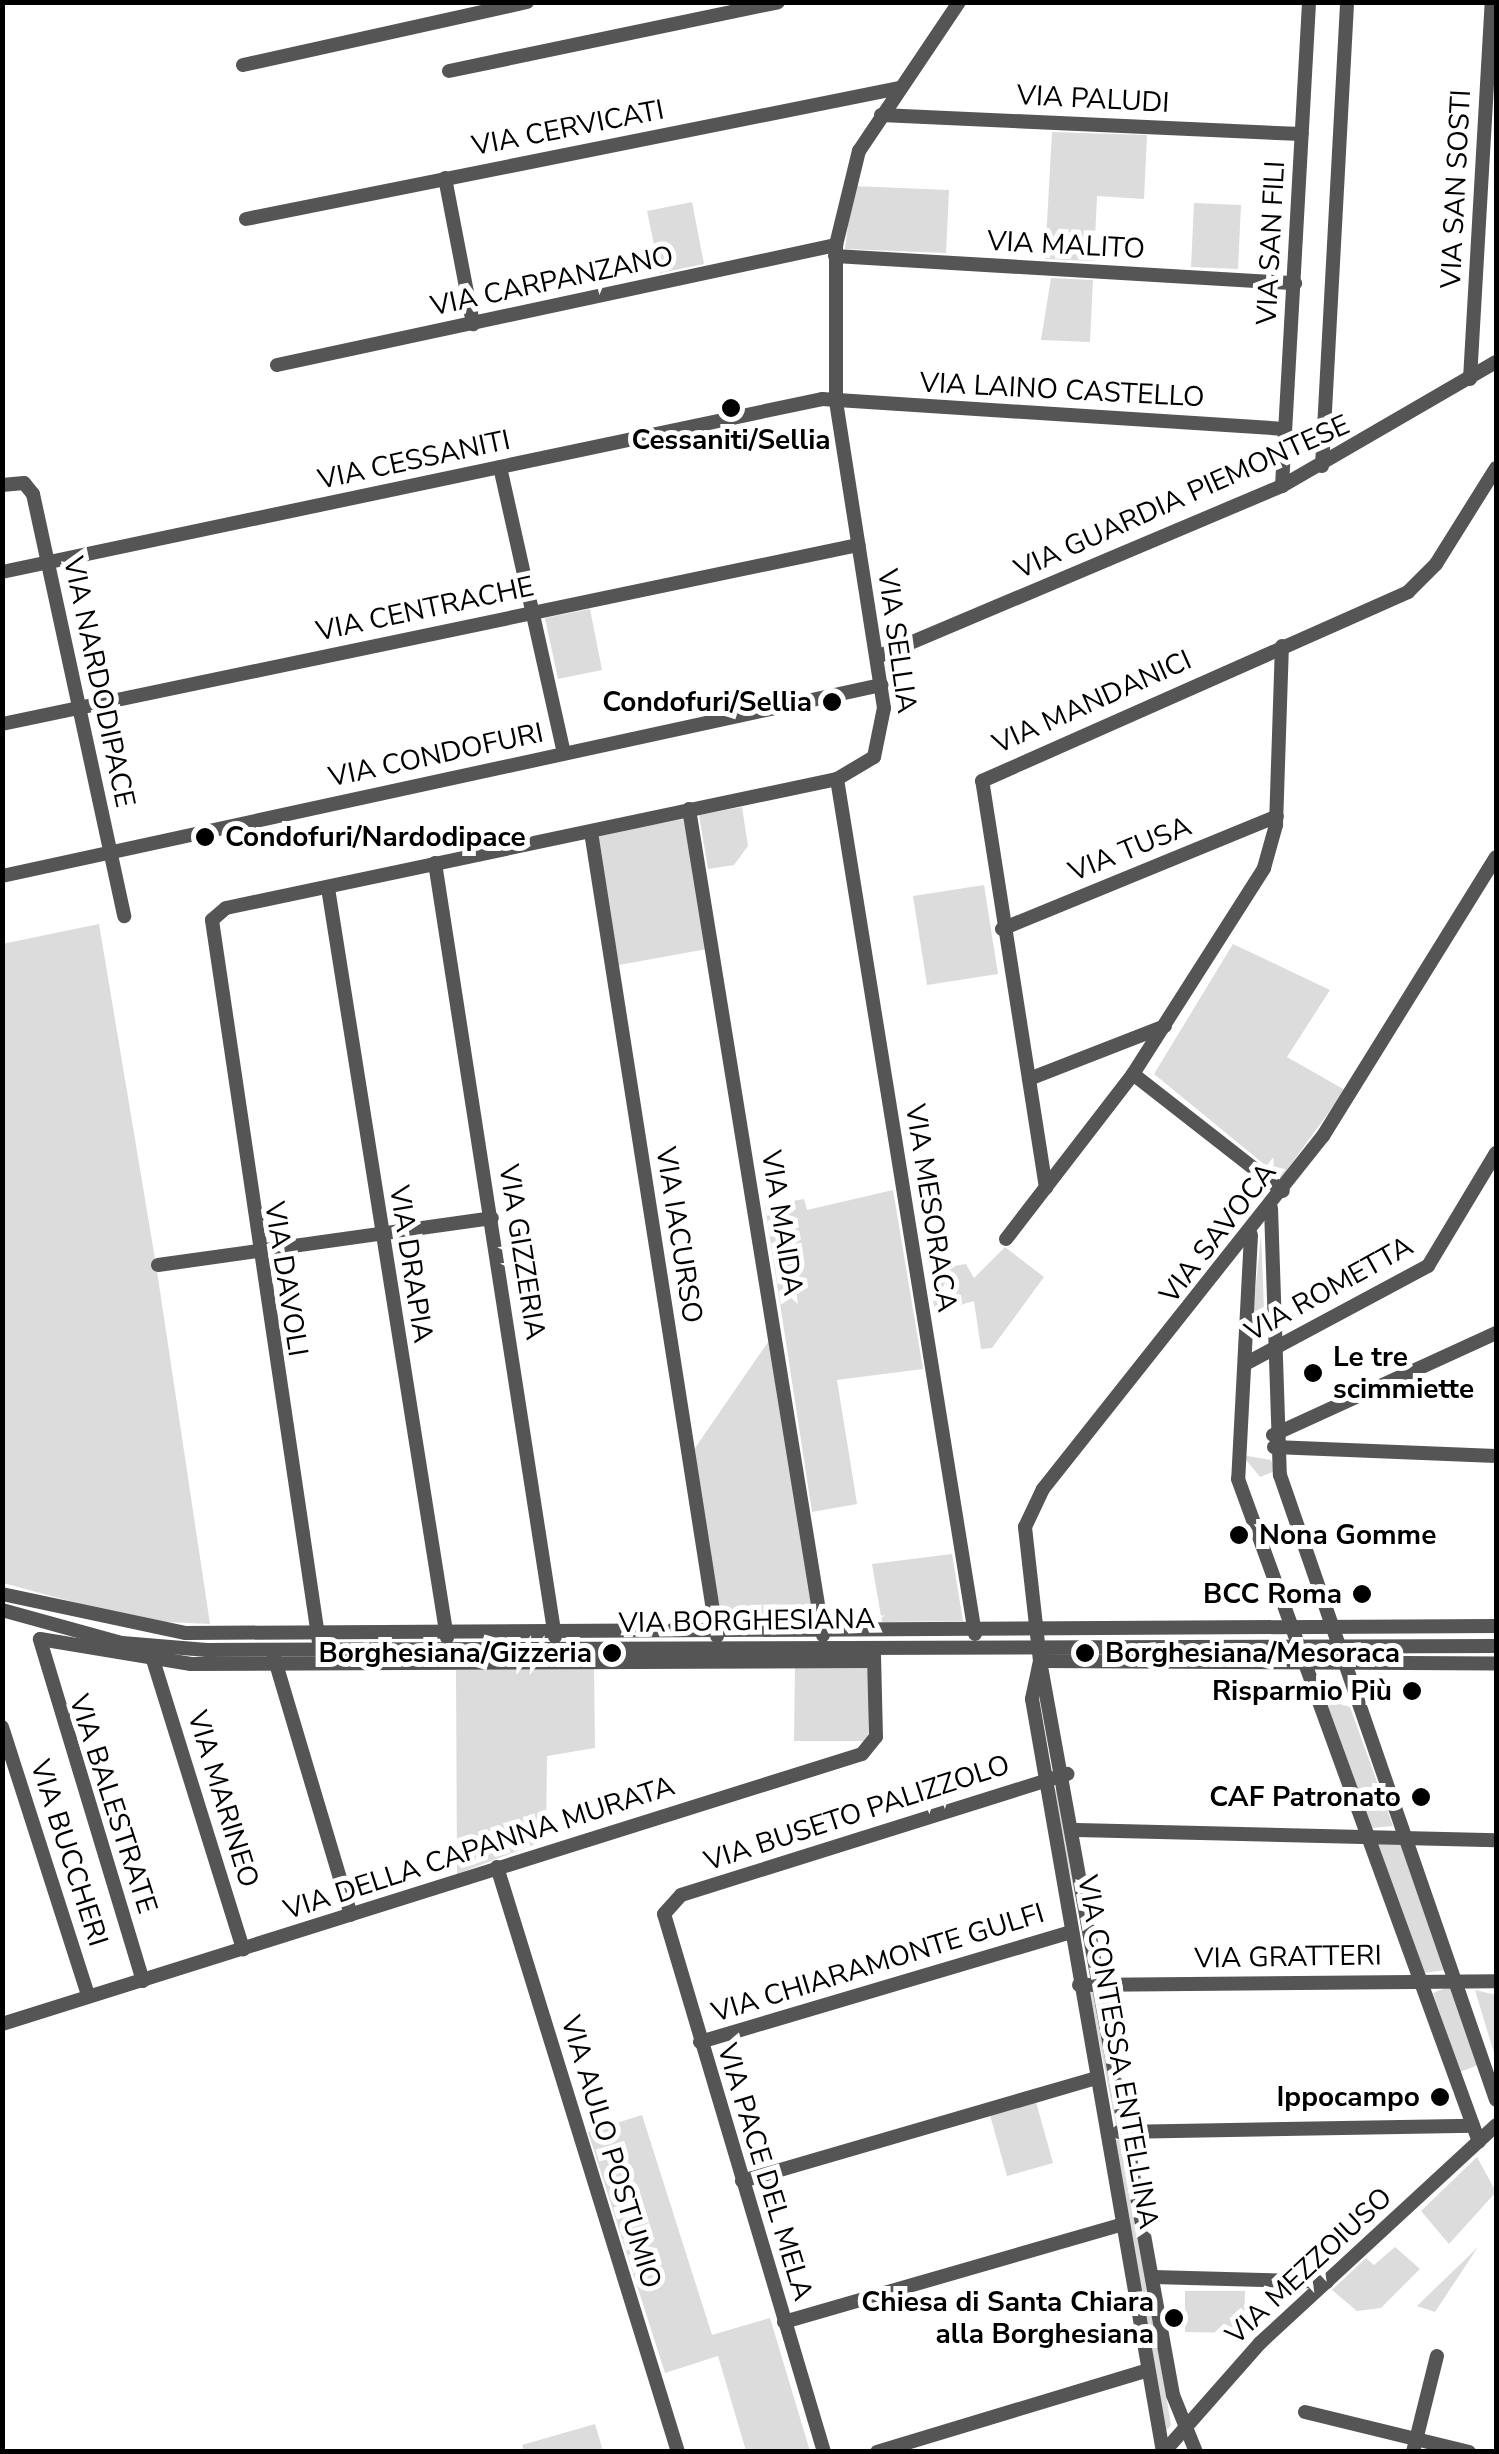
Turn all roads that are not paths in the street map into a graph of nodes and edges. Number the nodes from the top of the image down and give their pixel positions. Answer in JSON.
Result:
{"nodes":[{"id":1,"x":528,"y":2,"type":"edge"},
{"id":2,"x":778,"y":2,"type":"edge"},
{"id":3,"x":959,"y":2,"type":"edge"},
{"id":4,"x":1308,"y":2,"type":"edge"},
{"id":5,"x":1347,"y":2,"type":"edge"},
{"id":6,"x":1492,"y":2,"type":"edge"},
{"id":7,"x":243,"y":64,"type":"dead end"},
{"id":8,"x":449,"y":70,"type":"dead end"},
{"id":9,"x":900,"y":88,"type":"junction"},
{"id":10,"x":881,"y":115,"type":"junction"},
{"id":11,"x":1302,"y":134,"type":"junction"},
{"id":12,"x":445,"y":178,"type":"junction"},
{"id":13,"x":246,"y":219,"type":"dead end"},
{"id":14,"x":836,"y":251,"type":"junction"},
{"id":15,"x":1294,"y":282,"type":"junction"},
{"id":16,"x":474,"y":324,"type":"junction"},
{"id":17,"x":1496,"y":362,"type":"edge"},
{"id":18,"x":277,"y":366,"type":"dead end"},
{"id":19,"x":1470,"y":379,"type":"junction"},
{"id":20,"x":836,"y":402,"type":"junction"},
{"id":21,"x":1285,"y":429,"type":"junction"},
{"id":22,"x":1322,"y":466,"type":"junction"},
{"id":23,"x":500,"y":467,"type":"junction"},
{"id":24,"x":1496,"y":468,"type":"edge"},
{"id":25,"x":2,"y":485,"type":"edge"},
{"id":26,"x":1282,"y":486,"type":"junction"},
{"id":27,"x":858,"y":545,"type":"junction"},
{"id":28,"x":48,"y":562,"type":"junction"},
{"id":29,"x":2,"y":572,"type":"edge"},
{"id":30,"x":533,"y":611,"type":"junction"},
{"id":31,"x":1282,"y":646,"type":"junction"},
{"id":32,"x":877,"y":657,"type":"junction"},
{"id":33,"x":881,"y":684,"type":"junction"},
{"id":34,"x":79,"y":708,"type":"junction"},
{"id":35,"x":2,"y":724,"type":"edge"},
{"id":36,"x":564,"y":752,"type":"junction"},
{"id":37,"x":838,"y":779,"type":"junction"},
{"id":38,"x":689,"y":809,"type":"junction"},
{"id":39,"x":1277,"y":816,"type":"junction"},
{"id":40,"x":590,"y":832,"type":"junction"},
{"id":41,"x":110,"y":852,"type":"junction"},
{"id":42,"x":1496,"y":858,"type":"edge"},
{"id":43,"x":435,"y":863,"type":"junction"},
{"id":44,"x":2,"y":876,"type":"edge"},
{"id":45,"x":328,"y":888,"type":"junction"},
{"id":46,"x":124,"y":916,"type":"dead end"},
{"id":47,"x":214,"y":916,"type":"joint"},
{"id":48,"x":1002,"y":929,"type":"junction"},
{"id":49,"x":1165,"y":1026,"type":"junction"},
{"id":50,"x":1133,"y":1074,"type":"junction"},
{"id":51,"x":1028,"y":1079,"type":"junction"},
{"id":52,"x":1496,"y":1154,"type":"edge"},
{"id":53,"x":1046,"y":1188,"type":"junction"},
{"id":54,"x":1283,"y":1192,"type":"junction"},
{"id":55,"x":1271,"y":1208,"type":"junction"},
{"id":56,"x":492,"y":1218,"type":"junction"},
{"id":57,"x":381,"y":1233,"type":"junction"},
{"id":58,"x":1251,"y":1234,"type":"junction"},
{"id":59,"x":1006,"y":1239,"type":"dead end"},
{"id":60,"x":256,"y":1251,"type":"junction"},
{"id":61,"x":158,"y":1265,"type":"dead end"},
{"id":62,"x":1496,"y":1332,"type":"edge"},
{"id":63,"x":1274,"y":1350,"type":"junction"},
{"id":64,"x":1245,"y":1364,"type":"junction"},
{"id":65,"x":1274,"y":1441,"type":"junction"},
{"id":66,"x":1496,"y":1456,"type":"edge"},
{"id":67,"x":2,"y":1594,"type":"edge"},
{"id":68,"x":2,"y":1610,"type":"edge"},
{"id":69,"x":1330,"y":1625,"type":"junction"},
{"id":70,"x":1290,"y":1626,"type":"junction"},
{"id":71,"x":1496,"y":1626,"type":"edge"},
{"id":72,"x":1037,"y":1627,"type":"junction"},
{"id":73,"x":974,"y":1628,"type":"junction"},
{"id":74,"x":716,"y":1630,"type":"junction"},
{"id":75,"x":822,"y":1630,"type":"junction"},
{"id":76,"x":446,"y":1631,"type":"junction"},
{"id":77,"x":554,"y":1631,"type":"junction"},
{"id":78,"x":186,"y":1633,"type":"junction"},
{"id":79,"x":319,"y":1641,"type":"junction"},
{"id":80,"x":38,"y":1642,"type":"joint"},
{"id":81,"x":1337,"y":1643,"type":"junction"},
{"id":82,"x":1039,"y":1644,"type":"junction"},
{"id":83,"x":1296,"y":1644,"type":"junction"},
{"id":84,"x":976,"y":1645,"type":"junction"},
{"id":85,"x":825,"y":1646,"type":"junction"},
{"id":86,"x":1496,"y":1646,"type":"edge"},
{"id":87,"x":718,"y":1647,"type":"junction"},
{"id":88,"x":557,"y":1648,"type":"junction"},
{"id":89,"x":271,"y":1649,"type":"junction"},
{"id":90,"x":449,"y":1649,"type":"junction"},
{"id":91,"x":186,"y":1650,"type":"junction"},
{"id":92,"x":874,"y":1653,"type":"junction"},
{"id":93,"x":1343,"y":1660,"type":"junction"},
{"id":94,"x":1040,"y":1661,"type":"junction"},
{"id":95,"x":1303,"y":1662,"type":"junction"},
{"id":96,"x":154,"y":1663,"type":"junction"},
{"id":97,"x":1496,"y":1663,"type":"edge"},
{"id":98,"x":276,"y":1665,"type":"junction"},
{"id":99,"x":2,"y":1726,"type":"edge"},
{"id":100,"x":1068,"y":1774,"type":"junction"},
{"id":101,"x":1046,"y":1780,"type":"junction"},
{"id":102,"x":1077,"y":1830,"type":"junction"},
{"id":103,"x":1407,"y":1835,"type":"junction"},
{"id":104,"x":1367,"y":1838,"type":"junction"},
{"id":105,"x":1496,"y":1840,"type":"edge"},
{"id":106,"x":497,"y":1868,"type":"junction"},
{"id":107,"x":666,"y":1907,"type":"joint"},
{"id":108,"x":351,"y":1915,"type":"junction"},
{"id":109,"x":1071,"y":1932,"type":"junction"},
{"id":110,"x":243,"y":1950,"type":"junction"},
{"id":111,"x":1456,"y":1980,"type":"junction"},
{"id":112,"x":143,"y":1981,"type":"junction"},
{"id":113,"x":1424,"y":1981,"type":"junction"},
{"id":114,"x":1496,"y":1981,"type":"edge"},
{"id":115,"x":1104,"y":1984,"type":"junction"},
{"id":116,"x":1079,"y":1985,"type":"junction"},
{"id":117,"x":88,"y":1995,"type":"junction"},
{"id":118,"x":2,"y":2024,"type":"edge"},
{"id":119,"x":700,"y":2042,"type":"junction"},
{"id":120,"x":1094,"y":2080,"type":"junction"},
{"id":121,"x":1496,"y":2100,"type":"edge"},
{"id":122,"x":1496,"y":2125,"type":"edge"},
{"id":123,"x":1474,"y":2126,"type":"junction"},
{"id":124,"x":1105,"y":2132,"type":"junction"},
{"id":125,"x":1128,"y":2132,"type":"junction"},
{"id":126,"x":1479,"y":2142,"type":"junction"},
{"id":127,"x":742,"y":2181,"type":"junction"},
{"id":128,"x":1124,"y":2224,"type":"junction"},
{"id":129,"x":1153,"y":2277,"type":"junction"},
{"id":130,"x":1327,"y":2282,"type":"junction"},
{"id":131,"x":784,"y":2322,"type":"junction"},
{"id":132,"x":1437,"y":2356,"type":"dead end"},
{"id":133,"x":1146,"y":2372,"type":"junction"},
{"id":134,"x":1304,"y":2412,"type":"dead end"},
{"id":135,"x":1181,"y":2429,"type":"junction"},
{"id":136,"x":1415,"y":2445,"type":"edge"},
{"id":137,"x":678,"y":2452,"type":"edge"},
{"id":138,"x":824,"y":2452,"type":"edge"},
{"id":139,"x":877,"y":2452,"type":"edge"},
{"id":140,"x":1163,"y":2452,"type":"edge"},
{"id":141,"x":1196,"y":2452,"type":"edge"},
{"id":142,"x":1469,"y":2452,"type":"edge"}],
"edges":[{"from":1,"to":7,"type":"street"},
{"from":2,"to":8,"type":"street"},
{"from":3,"to":9,"type":"street","name":"VIA SELLIA"},
{"from":4,"to":11,"type":"street","name":"VIA SAN FILI"},
{"from":5,"to":22,"type":"street"},
{"from":6,"to":19,"type":"street","name":"VIA SAN SOSTI"},
{"from":9,"to":10,"type":"street","name":"VIA SELLIA"},
{"from":9,"to":12,"type":"street","name":"VIA CERVICATI"},
{"from":10,"to":11,"type":"street","name":"VIA PALUDI"},
{"from":10,"to":14,"type":"street","name":"VIA SELLIA"},
{"from":11,"to":15,"type":"street","name":"VIA SAN FILI"},
{"from":12,"to":13,"type":"street","name":"VIA CERVICATI"},
{"from":12,"to":16,"type":"street"},
{"from":14,"to":15,"type":"street","name":"VIA MALITO"},
{"from":14,"to":16,"type":"street","name":"VIA CARPANZANO"},
{"from":14,"to":20,"type":"street","name":"VIA SELLIA"},
{"from":15,"to":21,"type":"street","name":"VIA SAN FILI"},
{"from":16,"to":18,"type":"street","name":"VIA CARPANZANO"},
{"from":17,"to":19,"type":"street","name":"VIA GUARDIA PIEMONTESE"},
{"from":19,"to":22,"type":"street","name":"VIA GUARDIA PIEMONTESE"},
{"from":20,"to":21,"type":"street","name":"VIA LAINO CASTELLO"},
{"from":20,"to":23,"type":"street","name":"VIA CESSANITI"},
{"from":20,"to":27,"type":"street","name":"VIA SELLIA"},
{"from":21,"to":26,"type":"street","name":"VIA SAN FILI"},
{"from":22,"to":26,"type":"street","name":"VIA GUARDIA PIEMONTESE"},
{"from":23,"to":28,"type":"street","name":"VIA CESSANITI"},
{"from":23,"to":30,"type":"street"},
{"from":24,"to":31,"type":"street","name":"VIA MANDANICI"},
{"from":25,"to":28,"type":"street","name":"VIA NARDODIPACE"},
{"from":26,"to":32,"type":"street","name":"VIA GUARDIA PIEMONTESE"},
{"from":27,"to":30,"type":"street","name":"VIA CENTRACHE"},
{"from":27,"to":32,"type":"street","name":"VIA SELLIA"},
{"from":28,"to":29,"type":"street","name":"VIA CESSANITI"},
{"from":28,"to":34,"type":"street","name":"VIA NARDODIPACE"},
{"from":30,"to":34,"type":"street","name":"VIA CENTRACHE"},
{"from":30,"to":36,"type":"street"},
{"from":31,"to":39,"type":"street"},
{"from":31,"to":48,"type":"street","name":"VIA MANDANICI"},
{"from":32,"to":33,"type":"street","name":"VIA SELLIA"},
{"from":33,"to":36,"type":"street","name":"VIA CONDOFURI"},
{"from":33,"to":37,"type":"street","name":"VIA SELLIA"},
{"from":34,"to":35,"type":"street","name":"VIA CENTRACHE"},
{"from":34,"to":41,"type":"street","name":"VIA NARDODIPACE"},
{"from":36,"to":41,"type":"street","name":"VIA CONDOFURI"},
{"from":37,"to":38,"type":"street","name":"VIA SELLIA"},
{"from":37,"to":73,"type":"street","name":"VIA MESORACA"},
{"from":38,"to":40,"type":"street","name":"VIA SELLIA"},
{"from":38,"to":75,"type":"street","name":"VIA MAIDA"},
{"from":39,"to":48,"type":"street","name":"VIA TUSA"},
{"from":39,"to":49,"type":"street"},
{"from":40,"to":43,"type":"street","name":"VIA SELLIA"},
{"from":40,"to":74,"type":"street","name":"VIA IACURSO"},
{"from":41,"to":44,"type":"street","name":"VIA CONDOFURI"},
{"from":41,"to":46,"type":"street","name":"VIA NARDODIPACE"},
{"from":42,"to":54,"type":"street","name":"VIA SAVOCA"},
{"from":43,"to":45,"type":"street","name":"VIA SELLIA"},
{"from":43,"to":56,"type":"street","name":"VIA GIZZERIA"},
{"from":45,"to":47,"type":"street","name":"VIA SELLIA"},
{"from":45,"to":57,"type":"street","name":"VIA DRAPIA"},
{"from":47,"to":60,"type":"street","name":"VIA DAVOLI"},
{"from":48,"to":51,"type":"street","name":"VIA MANDANICI"},
{"from":49,"to":50,"type":"street"},
{"from":49,"to":51,"type":"street"},
{"from":50,"to":53,"type":"street"},
{"from":50,"to":54,"type":"street"},
{"from":51,"to":53,"type":"street","name":"VIA MANDANICI"},
{"from":52,"to":63,"type":"street","name":"VIA ROMETTA"},
{"from":53,"to":59,"type":"street"},
{"from":54,"to":55,"type":"street","name":"VIA SAVOCA"},
{"from":55,"to":58,"type":"street","name":"VIA SAVOCA"},
{"from":55,"to":63,"type":"street"},
{"from":56,"to":57,"type":"street"},
{"from":56,"to":77,"type":"street","name":"VIA GIZZERIA"},
{"from":57,"to":60,"type":"street"},
{"from":57,"to":76,"type":"street","name":"VIA DRAPIA"},
{"from":58,"to":64,"type":"street"},
{"from":58,"to":72,"type":"street","name":"VIA SAVOCA"},
{"from":60,"to":61,"type":"street"},
{"from":60,"to":79,"type":"street","name":"VIA DAVOLI"},
{"from":62,"to":65,"type":"street"},
{"from":63,"to":64,"type":"street","name":"VIA ROMETTA"},
{"from":63,"to":65,"type":"street"},
{"from":64,"to":70,"type":"street"},
{"from":65,"to":66,"type":"street"},
{"from":65,"to":69,"type":"street"},
{"from":67,"to":78,"type":"street","name":"VIA BORGHESIANA"},
{"from":68,"to":91,"type":"street","name":"VIA BORGHESIANA"},
{"from":69,"to":70,"type":"street","name":"VIA BORGHESIANA"},
{"from":69,"to":71,"type":"street","name":"VIA BORGHESIANA"},
{"from":69,"to":81,"type":"street"},
{"from":70,"to":72,"type":"street","name":"VIA BORGHESIANA"},
{"from":70,"to":83,"type":"street"},
{"from":72,"to":73,"type":"street","name":"VIA BORGHESIANA"},
{"from":72,"to":82,"type":"street","name":"VIA SAVOCA"},
{"from":73,"to":75,"type":"street","name":"VIA BORGHESIANA"},
{"from":73,"to":84,"type":"street","name":"VIA MESORACA"},
{"from":74,"to":75,"type":"street","name":"VIA BORGHESIANA"},
{"from":74,"to":77,"type":"street","name":"VIA BORGHESIANA"},
{"from":74,"to":87,"type":"street","name":"VIA IACURSO"},
{"from":75,"to":85,"type":"street","name":"VIA MAIDA"},
{"from":76,"to":77,"type":"street","name":"VIA BORGHESIANA"},
{"from":76,"to":79,"type":"street","name":"VIA BORGHESIANA"},
{"from":76,"to":90,"type":"street","name":"VIA DRAPIA"},
{"from":77,"to":88,"type":"street","name":"VIA GIZZERIA"},
{"from":78,"to":79,"type":"street","name":"VIA BORGHESIANA"},
{"from":78,"to":91,"type":"street"},
{"from":79,"to":89,"type":"street","name":"VIA BORGHESIANA"},
{"from":79,"to":90,"type":"street","name":"VIA BORGHESIANA"},
{"from":80,"to":96,"type":"street","name":"VIA BORGHESIANA"},
{"from":80,"to":112,"type":"street","name":"VIA BALESTRATE"},
{"from":81,"to":83,"type":"street","name":"VIA BORGHESIANA"},
{"from":81,"to":86,"type":"street","name":"VIA BORGHESIANA"},
{"from":81,"to":93,"type":"street"},
{"from":82,"to":83,"type":"street","name":"VIA BORGHESIANA"},
{"from":82,"to":84,"type":"street","name":"VIA BORGHESIANA"},
{"from":82,"to":94,"type":"street","name":"VIA CONTESSA ENTELLINA"},
{"from":83,"to":95,"type":"street"},
{"from":84,"to":92,"type":"street","name":"VIA BORGHESIANA"},
{"from":85,"to":87,"type":"street","name":"VIA BORGHESIANA"},
{"from":85,"to":92,"type":"street","name":"VIA BORGHESIANA"},
{"from":87,"to":88,"type":"street","name":"VIA BORGHESIANA"},
{"from":88,"to":90,"type":"street","name":"VIA BORGHESIANA"},
{"from":89,"to":91,"type":"street","name":"VIA BORGHESIANA"},
{"from":89,"to":98,"type":"street"},
{"from":92,"to":98,"type":"street","name":"VIA BORGHESIANA"},
{"from":92,"to":106,"type":"street","name":"VIA DELLA CAPANNA MURATA"},
{"from":93,"to":95,"type":"street"},
{"from":93,"to":97,"type":"street"},
{"from":93,"to":103,"type":"street"},
{"from":94,"to":95,"type":"street"},
{"from":94,"to":100,"type":"street","name":"VIA CONTESSA ENTELLINA"},
{"from":94,"to":101,"type":"street","name":"VIA CONTESSA ENTELLINA"},
{"from":95,"to":104,"type":"street"},
{"from":96,"to":98,"type":"street","name":"VIA BORGHESIANA"},
{"from":96,"to":110,"type":"street","name":"VIA MARINEO"},
{"from":98,"to":108,"type":"street"},
{"from":99,"to":117,"type":"street","name":"VIA BUCCHERI"},
{"from":100,"to":101,"type":"street","name":"VIA BUSETO PALIZZOLO"},
{"from":100,"to":102,"type":"street","name":"VIA CONTESSA ENTELLINA"},
{"from":101,"to":107,"type":"street","name":"VIA BUSETO PALIZZOLO"},
{"from":101,"to":109,"type":"street","name":"VIA CONTESSA ENTELLINA"},
{"from":102,"to":104,"type":"street"},
{"from":102,"to":115,"type":"street","name":"VIA CONTESSA ENTELLINA"},
{"from":103,"to":104,"type":"street"},
{"from":103,"to":105,"type":"street"},
{"from":103,"to":111,"type":"street"},
{"from":104,"to":113,"type":"street"},
{"from":106,"to":108,"type":"street","name":"VIA DELLA CAPANNA MURATA"},
{"from":106,"to":137,"type":"street","name":"VIA AULO POSTUMIO"},
{"from":107,"to":119,"type":"street","name":"VIA PACE DEL MELA"},
{"from":108,"to":110,"type":"street","name":"VIA DELLA CAPANNA MURATA"},
{"from":109,"to":116,"type":"street","name":"VIA CONTESSA ENTELLINA"},
{"from":109,"to":119,"type":"street","name":"VIA CHIARAMONTE GULFI"},
{"from":110,"to":112,"type":"street","name":"VIA DELLA CAPANNA MURATA"},
{"from":111,"to":113,"type":"street","name":"VIA GRATTERI"},
{"from":111,"to":114,"type":"street","name":"VIA GRATTERI"},
{"from":111,"to":121,"type":"street"},
{"from":112,"to":117,"type":"street","name":"VIA DELLA CAPANNA MURATA"},
{"from":113,"to":115,"type":"street","name":"VIA GRATTERI"},
{"from":113,"to":123,"type":"street"},
{"from":115,"to":116,"type":"street","name":"VIA GRATTERI"},
{"from":115,"to":125,"type":"street","name":"VIA CONTESSA ENTELLINA"},
{"from":116,"to":120,"type":"street","name":"VIA CONTESSA ENTELLINA"},
{"from":117,"to":118,"type":"street","name":"VIA DELLA CAPANNA MURATA"},
{"from":119,"to":127,"type":"street","name":"VIA PACE DEL MELA"},
{"from":120,"to":124,"type":"street","name":"VIA CONTESSA ENTELLINA"},
{"from":120,"to":127,"type":"street"},
{"from":122,"to":126,"type":"street","name":"VIA MEZZOIUSO"},
{"from":123,"to":125,"type":"street"},
{"from":123,"to":126,"type":"street"},
{"from":124,"to":125,"type":"street"},
{"from":124,"to":128,"type":"street","name":"VIA CONTESSA ENTELLINA"},
{"from":125,"to":129,"type":"street","name":"VIA CONTESSA ENTELLINA"},
{"from":126,"to":130,"type":"street","name":"VIA MEZZOIUSO"},
{"from":127,"to":131,"type":"street","name":"VIA PACE DEL MELA"},
{"from":128,"to":131,"type":"street"},
{"from":128,"to":133,"type":"street","name":"VIA CONTESSA ENTELLINA"},
{"from":129,"to":130,"type":"street"},
{"from":129,"to":135,"type":"street","name":"VIA CONTESSA ENTELLINA"},
{"from":130,"to":135,"type":"street","name":"VIA MEZZOIUSO"},
{"from":131,"to":138,"type":"street","name":"VIA PACE DEL MELA"},
{"from":132,"to":136,"type":"street"},
{"from":133,"to":139,"type":"street"},
{"from":133,"to":140,"type":"street","name":"VIA CONTESSA ENTELLINA"},
{"from":134,"to":136,"type":"street"},
{"from":135,"to":140,"type":"street","name":"VIA MEZZOIUSO"},
{"from":135,"to":141,"type":"street"},
{"from":136,"to":142,"type":"street"}]}
